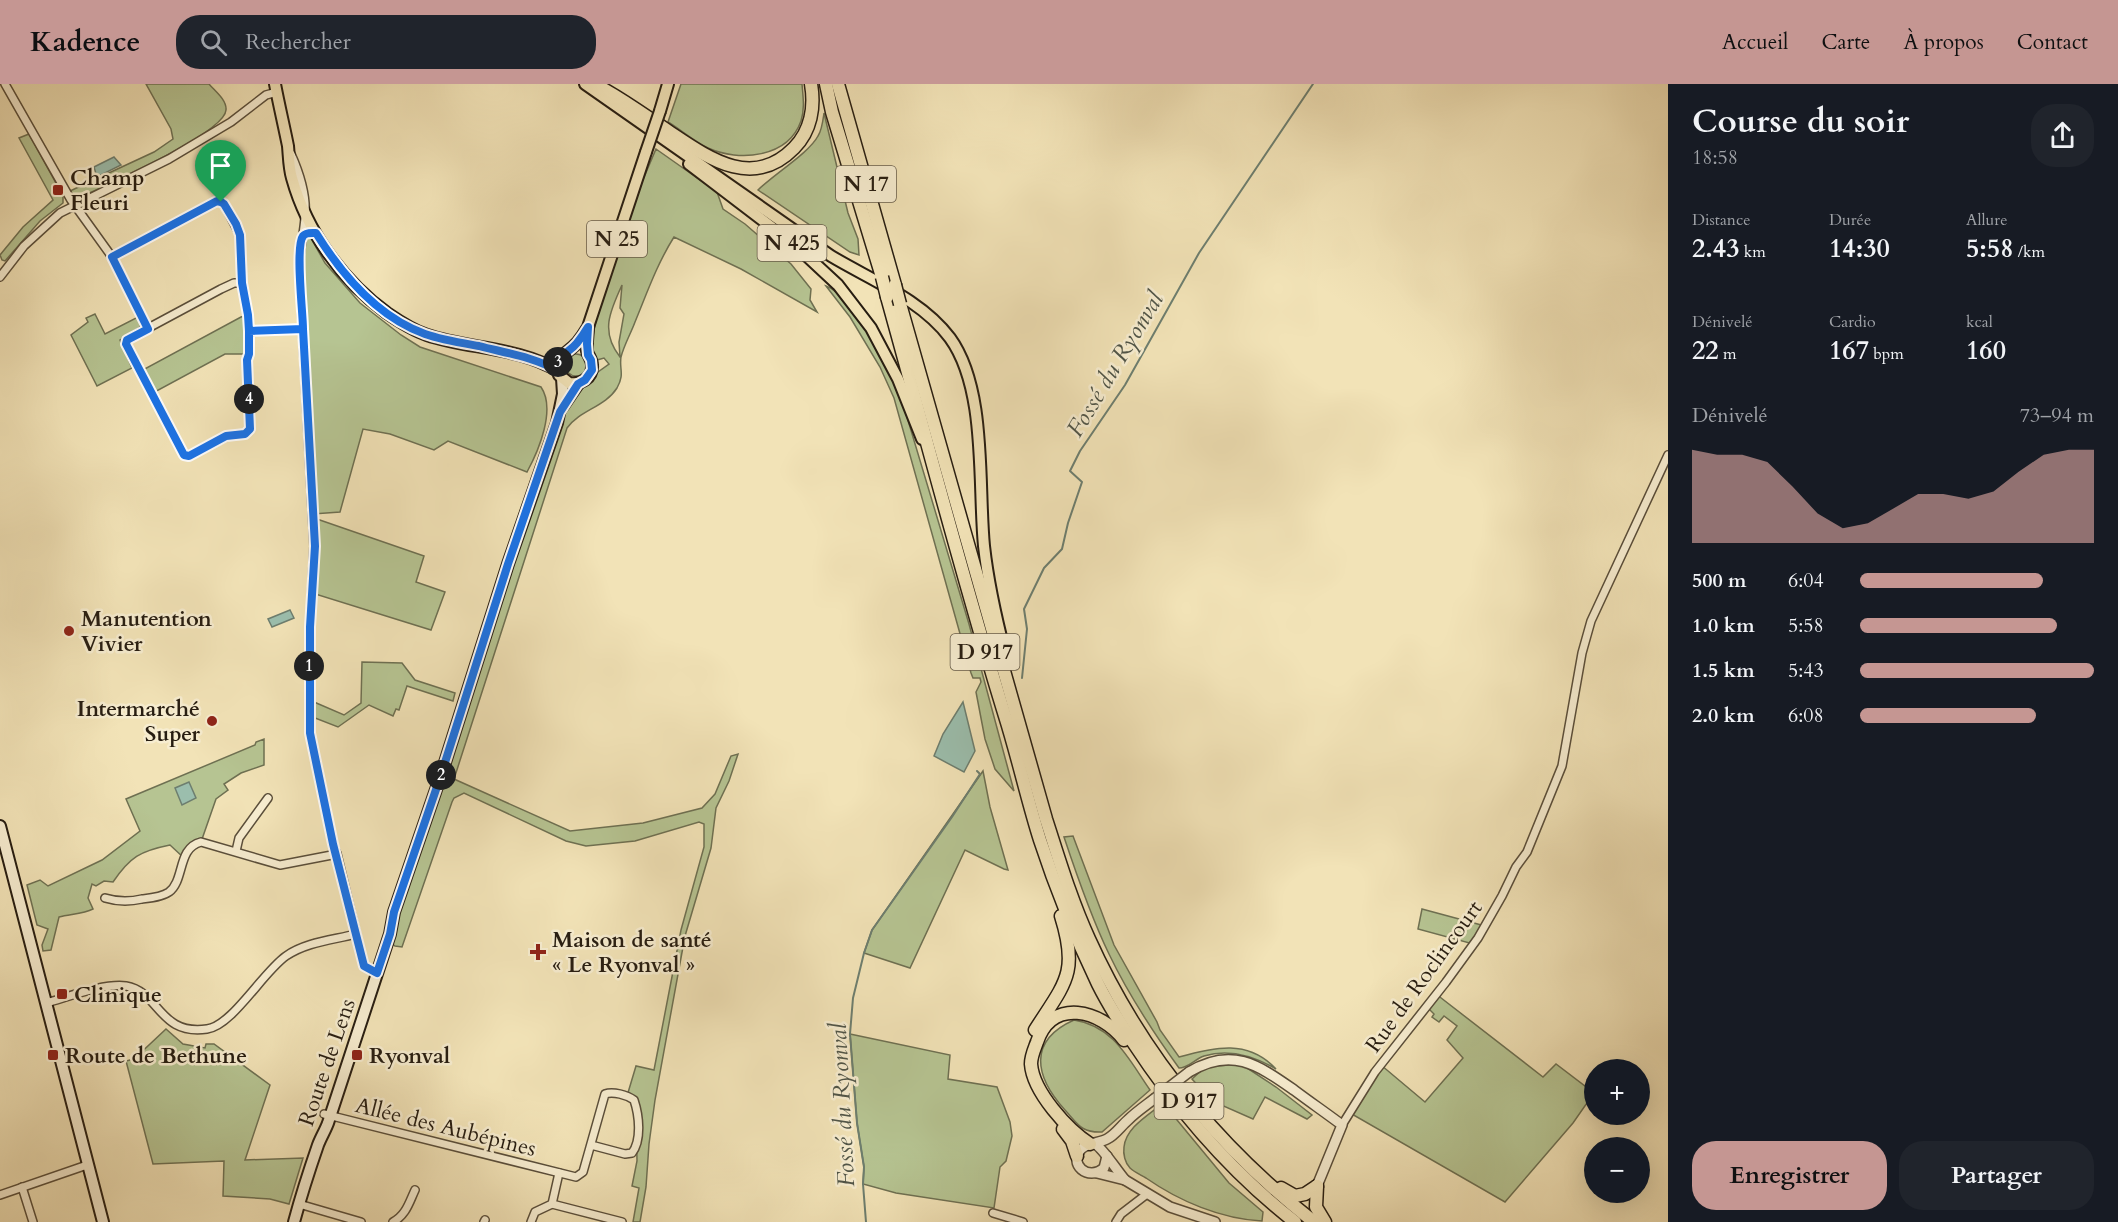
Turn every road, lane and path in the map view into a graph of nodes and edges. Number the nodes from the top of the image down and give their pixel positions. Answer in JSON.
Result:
{"nodes":[{"id":1,"x":5,"y":84,"type":"edge"},
{"id":2,"x":582,"y":84,"type":"edge"},
{"id":3,"x":594,"y":84,"type":"edge"},
{"id":4,"x":668,"y":84,"type":"edge"},
{"id":5,"x":811,"y":84,"type":"edge"},
{"id":6,"x":826,"y":84,"type":"edge"},
{"id":7,"x":838,"y":84,"type":"edge"},
{"id":8,"x":276,"y":88,"type":"edge"},
{"id":9,"x":75,"y":204,"type":"junction"},
{"id":10,"x":305,"y":214,"type":"junction"},
{"id":11,"x":316,"y":233,"type":"junction"},
{"id":12,"x":302,"y":240,"type":"junction"},
{"id":13,"x":112,"y":257,"type":"junction"},
{"id":14,"x":882,"y":277,"type":"joint"},
{"id":15,"x":0,"y":278,"type":"edge"},
{"id":16,"x":242,"y":283,"type":"junction"},
{"id":17,"x":895,"y":285,"type":"joint"},
{"id":18,"x":588,"y":327,"type":"junction"},
{"id":19,"x":148,"y":329,"type":"junction"},
{"id":20,"x":303,"y":329,"type":"junction"},
{"id":21,"x":249,"y":331,"type":"junction"},
{"id":22,"x":570,"y":350,"type":"junction"},
{"id":23,"x":588,"y":355,"type":"junction"},
{"id":24,"x":560,"y":375,"type":"junction"},
{"id":25,"x":578,"y":384,"type":"junction"},
{"id":26,"x":560,"y":412,"type":"junction"},
{"id":27,"x":1668,"y":455,"type":"edge"},
{"id":28,"x":932,"y":462,"type":"junction"},
{"id":29,"x":1008,"y":686,"type":"junction"},
{"id":30,"x":268,"y":798,"type":"dead end"},
{"id":31,"x":0,"y":826,"type":"edge"},
{"id":32,"x":1041,"y":840,"type":"junction"},
{"id":33,"x":236,"y":851,"type":"junction"},
{"id":34,"x":337,"y":854,"type":"junction"},
{"id":35,"x":105,"y":898,"type":"dead end"},
{"id":36,"x":356,"y":934,"type":"junction"},
{"id":37,"x":374,"y":972,"type":"junction"},
{"id":38,"x":46,"y":1003,"type":"junction"},
{"id":39,"x":327,"y":1115,"type":"junction"},
{"id":40,"x":1342,"y":1125,"type":"junction"},
{"id":41,"x":1110,"y":1138,"type":"junction"},
{"id":42,"x":1092,"y":1144,"type":"junction"},
{"id":43,"x":591,"y":1145,"type":"junction"},
{"id":44,"x":1106,"y":1155,"type":"junction"},
{"id":45,"x":1077,"y":1156,"type":"junction"},
{"id":46,"x":1232,"y":1164,"type":"junction"},
{"id":47,"x":87,"y":1165,"type":"junction"},
{"id":48,"x":1249,"y":1166,"type":"junction"},
{"id":49,"x":559,"y":1173,"type":"junction"},
{"id":50,"x":1097,"y":1173,"type":"junction"},
{"id":51,"x":1125,"y":1180,"type":"junction"},
{"id":52,"x":1317,"y":1186,"type":"junction"},
{"id":53,"x":22,"y":1187,"type":"junction"},
{"id":54,"x":415,"y":1190,"type":"dead end"},
{"id":55,"x":1147,"y":1194,"type":"junction"},
{"id":56,"x":0,"y":1195,"type":"edge"},
{"id":57,"x":552,"y":1204,"type":"junction"},
{"id":58,"x":302,"y":1205,"type":"junction"},
{"id":59,"x":993,"y":1213,"type":"dead end"},
{"id":60,"x":33,"y":1222,"type":"edge"},
{"id":61,"x":103,"y":1222,"type":"edge"},
{"id":62,"x":294,"y":1222,"type":"edge"},
{"id":63,"x":300,"y":1222,"type":"edge"},
{"id":64,"x":361,"y":1222,"type":"edge"},
{"id":65,"x":393,"y":1222,"type":"edge"},
{"id":66,"x":531,"y":1222,"type":"edge"},
{"id":67,"x":622,"y":1222,"type":"edge"},
{"id":68,"x":1023,"y":1222,"type":"edge"},
{"id":69,"x":1116,"y":1222,"type":"edge"},
{"id":70,"x":1215,"y":1222,"type":"edge"},
{"id":71,"x":1295,"y":1222,"type":"edge"},
{"id":72,"x":1314,"y":1222,"type":"edge"},
{"id":73,"x":1325,"y":1222,"type":"edge"}],
"edges":[{"from":1,"to":9,"type":"street"},
{"from":2,"to":28,"type":"main road","number":"N 425"},
{"from":2,"to":29,"type":"main road","number":"N 425"},
{"from":3,"to":5,"type":"highway"},
{"from":4,"to":18,"type":"main road","number":"N 25","bridge":true},
{"from":6,"to":14,"type":"highway","number":"N 17"},
{"from":7,"to":17,"type":"highway","number":"N 17"},
{"from":8,"to":9,"type":"street"},
{"from":8,"to":10,"type":"main road"},
{"from":9,"to":13,"type":"street"},
{"from":9,"to":15,"type":"street"},
{"from":10,"to":11,"type":"main road"},
{"from":10,"to":12,"type":"street"},
{"from":11,"to":12,"type":"street"},
{"from":11,"to":24,"type":"main road"},
{"from":12,"to":20,"type":"street"},
{"from":13,"to":16,"type":"street"},
{"from":13,"to":19,"type":"street"},
{"from":14,"to":28,"type":"highway","number":"D 917","bridge":true},
{"from":16,"to":19,"type":"street"},
{"from":16,"to":21,"type":"street"},
{"from":17,"to":29,"type":"highway","number":"D 917","bridge":true},
{"from":18,"to":22,"type":"main road","number":"N 25"},
{"from":18,"to":23,"type":"main road","number":"N 25"},
{"from":19,"to":21,"type":"street"},
{"from":20,"to":21,"type":"street"},
{"from":20,"to":34,"type":"street"},
{"from":22,"to":23,"type":"main road"},
{"from":22,"to":24,"type":"main road"},
{"from":23,"to":25,"type":"main road"},
{"from":24,"to":25,"type":"main road"},
{"from":24,"to":26,"type":"main road","name":"Route de Lens"},
{"from":25,"to":26,"type":"main road"},
{"from":26,"to":37,"type":"main road","name":"Route de Lens"},
{"from":27,"to":40,"type":"street","name":"Rue de Roclincourt"},
{"from":28,"to":32,"type":"highway","number":"D 917"},
{"from":29,"to":48,"type":"highway","number":"D 917"},
{"from":30,"to":33,"type":"street"},
{"from":31,"to":38,"type":"main road"},
{"from":32,"to":45,"type":"highway"},
{"from":32,"to":46,"type":"highway","number":"D 917"},
{"from":33,"to":34,"type":"street"},
{"from":33,"to":35,"type":"street"},
{"from":34,"to":36,"type":"street"},
{"from":36,"to":37,"type":"street"},
{"from":36,"to":38,"type":"street"},
{"from":37,"to":39,"type":"main road","name":"Route de Lens"},
{"from":38,"to":47,"type":"main road"},
{"from":39,"to":49,"type":"street","name":"Allée des Aubépines"},
{"from":39,"to":58,"type":"main road","name":"Route de Lens"},
{"from":40,"to":41,"type":"street","bridge":true},
{"from":40,"to":52,"type":"street"},
{"from":41,"to":42,"type":"street"},
{"from":41,"to":44,"type":"street"},
{"from":42,"to":44,"type":"street"},
{"from":42,"to":45,"type":"street"},
{"from":42,"to":46,"type":"highway"},
{"from":43,"to":43,"type":"street"},
{"from":43,"to":49,"type":"street"},
{"from":44,"to":50,"type":"street"},
{"from":44,"to":51,"type":"street"},
{"from":45,"to":50,"type":"street"},
{"from":46,"to":71,"type":"highway","number":"D 917"},
{"from":47,"to":53,"type":"street"},
{"from":47,"to":61,"type":"main road"},
{"from":48,"to":52,"type":"highway"},
{"from":48,"to":72,"type":"highway","number":"D 917"},
{"from":49,"to":57,"type":"street"},
{"from":50,"to":51,"type":"street"},
{"from":51,"to":55,"type":"street"},
{"from":52,"to":73,"type":"highway"},
{"from":53,"to":56,"type":"street"},
{"from":53,"to":60,"type":"street"},
{"from":54,"to":65,"type":"street"},
{"from":55,"to":69,"type":"street"},
{"from":55,"to":70,"type":"street"},
{"from":57,"to":66,"type":"street"},
{"from":57,"to":67,"type":"street"},
{"from":58,"to":62,"type":"main road","name":"Route de Lens"},
{"from":58,"to":63,"type":"main road","name":"Route de Lens"},
{"from":58,"to":64,"type":"street"},
{"from":59,"to":68,"type":"street"}]}
